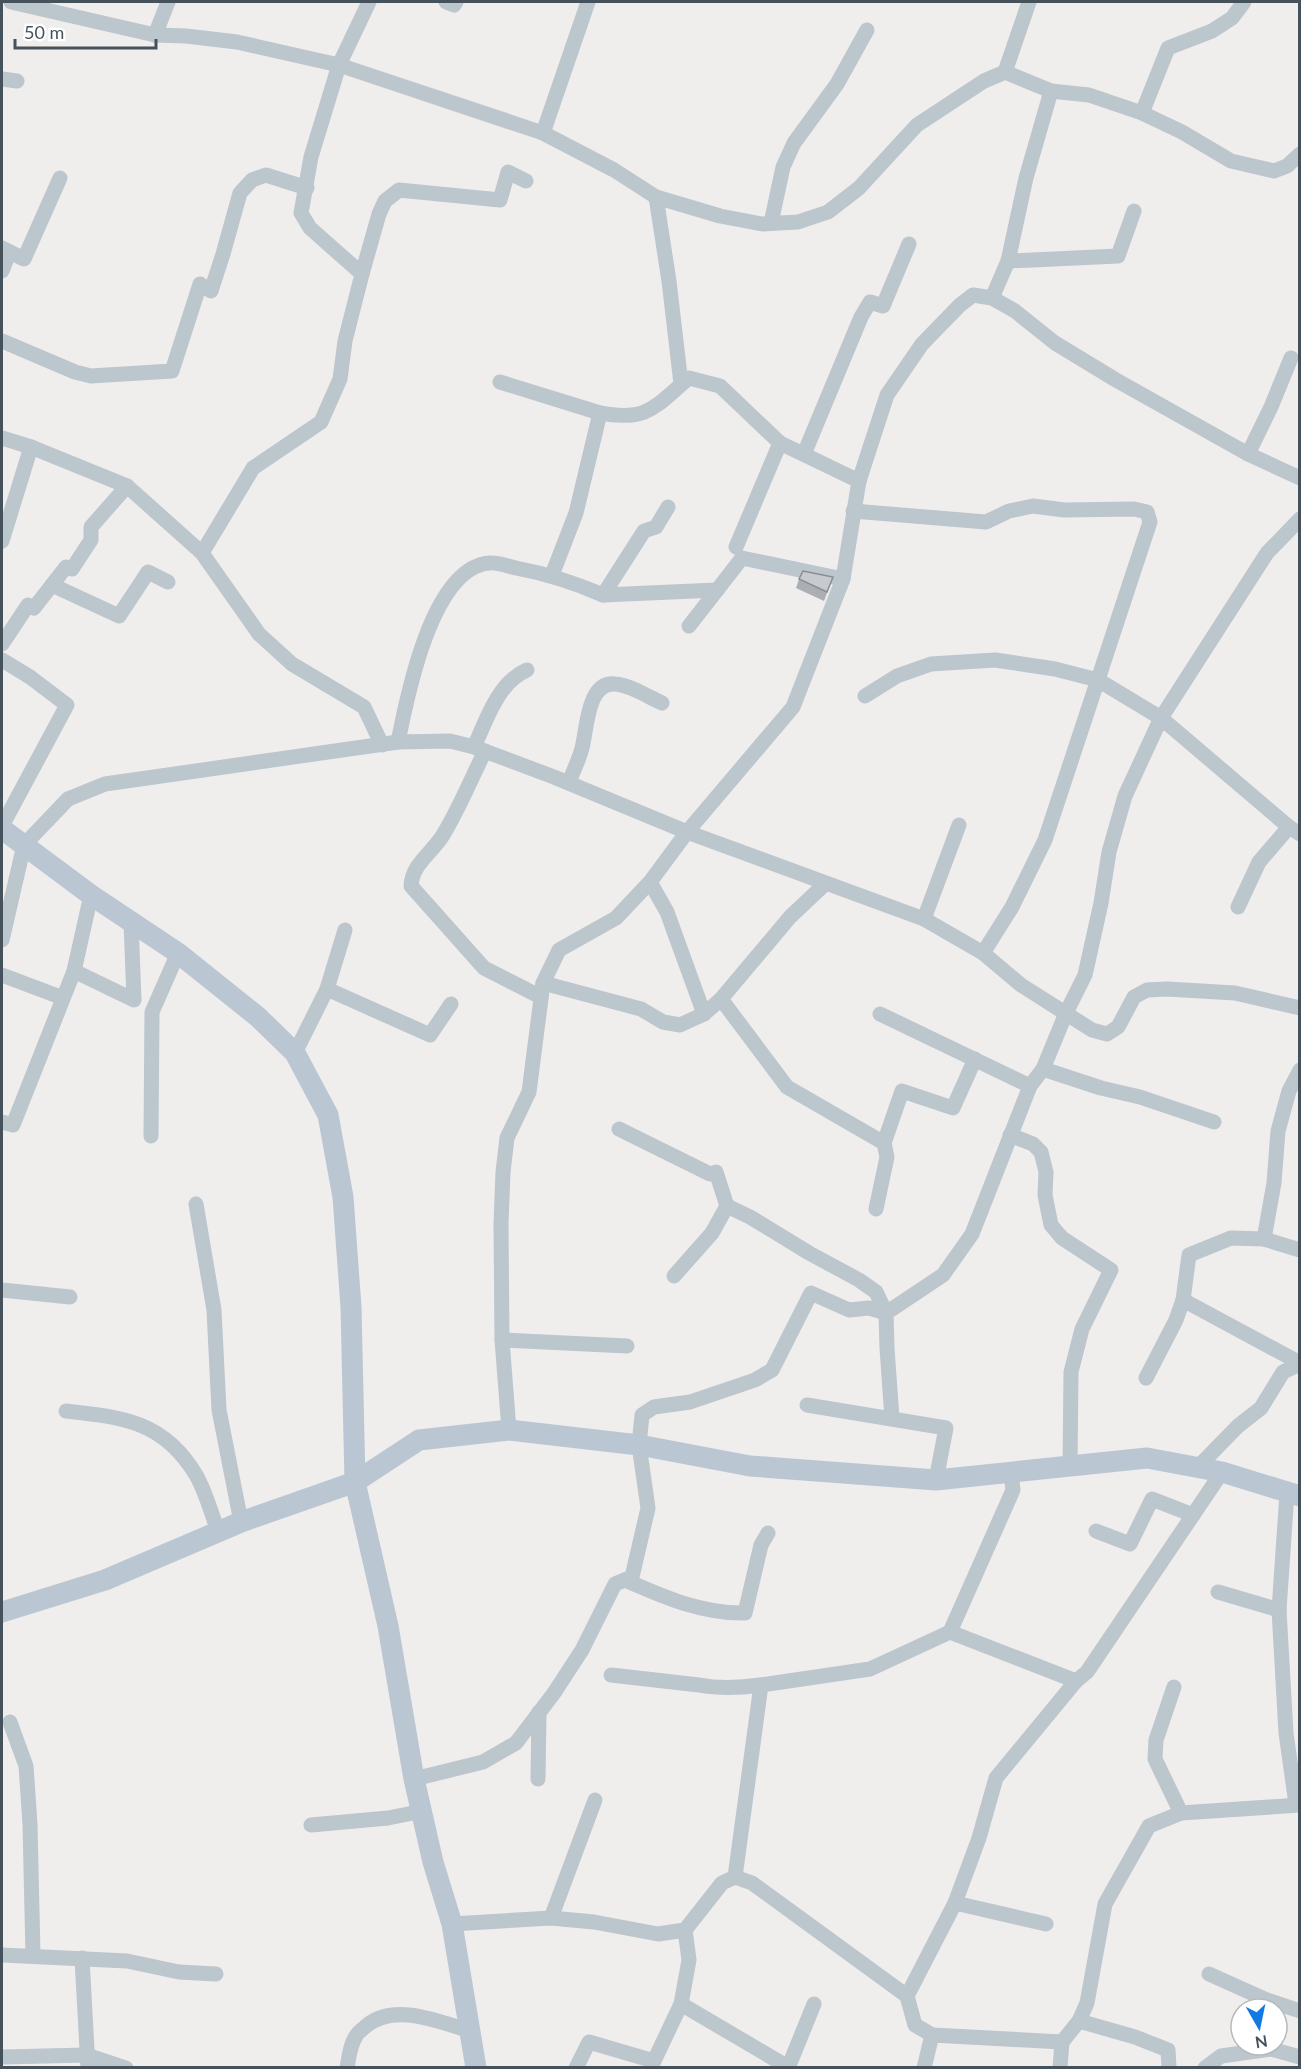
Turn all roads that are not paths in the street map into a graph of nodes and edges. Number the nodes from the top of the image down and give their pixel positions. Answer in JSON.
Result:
{"nodes":[{"id":1,"x":11,"y":2,"type":"edge"},
{"id":2,"x":168,"y":2,"type":"edge"},
{"id":3,"x":369,"y":2,"type":"edge"},
{"id":4,"x":446,"y":2,"type":"edge"},
{"id":5,"x":456,"y":2,"type":"edge"},
{"id":6,"x":588,"y":2,"type":"edge"},
{"id":7,"x":1029,"y":2,"type":"edge"},
{"id":8,"x":1244,"y":2,"type":"edge"},
{"id":9,"x":50,"y":6,"type":"edge"},
{"id":10,"x":867,"y":30,"type":"dead end"},
{"id":11,"x":155,"y":35,"type":"junction"},
{"id":12,"x":339,"y":65,"type":"junction"},
{"id":13,"x":1005,"y":72,"type":"junction"},
{"id":14,"x":1051,"y":91,"type":"junction"},
{"id":15,"x":1142,"y":112,"type":"junction"},
{"id":16,"x":543,"y":132,"type":"junction"},
{"id":17,"x":1299,"y":154,"type":"edge"},
{"id":18,"x":60,"y":178,"type":"dead end"},
{"id":19,"x":526,"y":181,"type":"dead end"},
{"id":20,"x":307,"y":188,"type":"junction"},
{"id":21,"x":656,"y":197,"type":"junction"},
{"id":22,"x":1134,"y":211,"type":"dead end"},
{"id":23,"x":771,"y":223,"type":"junction"},
{"id":24,"x":909,"y":244,"type":"dead end"},
{"id":25,"x":5,"y":250,"type":"edge"},
{"id":26,"x":1008,"y":261,"type":"junction"},
{"id":27,"x":2,"y":271,"type":"edge"},
{"id":28,"x":362,"y":274,"type":"junction"},
{"id":29,"x":992,"y":298,"type":"junction"},
{"id":30,"x":2,"y":341,"type":"edge"},
{"id":31,"x":1291,"y":358,"type":"dead end"},
{"id":32,"x":500,"y":382,"type":"dead end"},
{"id":33,"x":681,"y":384,"type":"junction"},
{"id":34,"x":600,"y":413,"type":"junction"},
{"id":35,"x":2,"y":438,"type":"edge"},
{"id":36,"x":780,"y":443,"type":"junction"},
{"id":37,"x":32,"y":447,"type":"junction"},
{"id":38,"x":804,"y":454,"type":"junction"},
{"id":39,"x":1248,"y":454,"type":"junction"},
{"id":40,"x":1299,"y":478,"type":"edge"},
{"id":41,"x":859,"y":482,"type":"junction"},
{"id":42,"x":127,"y":486,"type":"junction"},
{"id":43,"x":668,"y":507,"type":"dead end"},
{"id":44,"x":853,"y":511,"type":"junction"},
{"id":45,"x":1299,"y":519,"type":"edge"},
{"id":46,"x":2,"y":541,"type":"edge"},
{"id":47,"x":736,"y":547,"type":"dead end"},
{"id":48,"x":202,"y":553,"type":"junction"},
{"id":49,"x":552,"y":575,"type":"junction"},
{"id":50,"x":843,"y":579,"type":"junction"},
{"id":51,"x":168,"y":582,"type":"dead end"},
{"id":52,"x":52,"y":585,"type":"junction"},
{"id":53,"x":717,"y":590,"type":"junction"},
{"id":54,"x":603,"y":595,"type":"junction"},
{"id":55,"x":689,"y":626,"type":"dead end"},
{"id":56,"x":2,"y":644,"type":"edge"},
{"id":57,"x":2,"y":660,"type":"edge"},
{"id":58,"x":527,"y":670,"type":"dead end"},
{"id":59,"x":1098,"y":680,"type":"junction"},
{"id":60,"x":865,"y":696,"type":"dead end"},
{"id":61,"x":662,"y":703,"type":"dead end"},
{"id":62,"x":1161,"y":718,"type":"junction"},
{"id":63,"x":398,"y":742,"type":"junction"},
{"id":64,"x":382,"y":745,"type":"junction"},
{"id":65,"x":479,"y":749,"type":"junction"},
{"id":66,"x":569,"y":783,"type":"junction"},
{"id":67,"x":959,"y":825,"type":"dead end"},
{"id":68,"x":2,"y":827,"type":"edge"},
{"id":69,"x":1294,"y":831,"type":"edge"},
{"id":70,"x":687,"y":832,"type":"junction"},
{"id":71,"x":24,"y":845,"type":"junction"},
{"id":72,"x":650,"y":882,"type":"junction"},
{"id":73,"x":825,"y":884,"type":"junction"},
{"id":74,"x":90,"y":895,"type":"junction"},
{"id":75,"x":1238,"y":907,"type":"dead end"},
{"id":76,"x":924,"y":919,"type":"junction"},
{"id":77,"x":131,"y":922,"type":"junction"},
{"id":78,"x":345,"y":930,"type":"dead end"},
{"id":79,"x":2,"y":940,"type":"edge"},
{"id":80,"x":178,"y":953,"type":"junction"},
{"id":81,"x":983,"y":953,"type":"junction"},
{"id":82,"x":74,"y":971,"type":"junction"},
{"id":83,"x":2,"y":975,"type":"edge"},
{"id":84,"x":327,"y":989,"type":"junction"},
{"id":85,"x":542,"y":990,"type":"junction"},
{"id":86,"x":63,"y":998,"type":"junction"},
{"id":87,"x":721,"y":999,"type":"junction"},
{"id":88,"x":450,"y":1004,"type":"dead end"},
{"id":89,"x":1299,"y":1008,"type":"edge"},
{"id":90,"x":1066,"y":1013,"type":"junction"},
{"id":91,"x":704,"y":1014,"type":"junction"},
{"id":92,"x":880,"y":1014,"type":"dead end"},
{"id":93,"x":295,"y":1053,"type":"junction"},
{"id":94,"x":975,"y":1059,"type":"junction"},
{"id":95,"x":1044,"y":1069,"type":"junction"},
{"id":96,"x":1299,"y":1070,"type":"edge"},
{"id":97,"x":1030,"y":1086,"type":"junction"},
{"id":98,"x":2,"y":1122,"type":"edge"},
{"id":99,"x":1214,"y":1122,"type":"dead end"},
{"id":100,"x":619,"y":1129,"type":"dead end"},
{"id":101,"x":1010,"y":1135,"type":"junction"},
{"id":102,"x":151,"y":1136,"type":"dead end"},
{"id":103,"x":884,"y":1143,"type":"junction"},
{"id":104,"x":196,"y":1204,"type":"dead end"},
{"id":105,"x":727,"y":1206,"type":"junction"},
{"id":106,"x":876,"y":1209,"type":"dead end"},
{"id":107,"x":1264,"y":1239,"type":"junction"},
{"id":108,"x":1299,"y":1250,"type":"edge"},
{"id":109,"x":674,"y":1276,"type":"dead end"},
{"id":110,"x":2,"y":1290,"type":"edge"},
{"id":111,"x":69,"y":1297,"type":"dead end"},
{"id":112,"x":1183,"y":1300,"type":"junction"},
{"id":113,"x":886,"y":1313,"type":"junction"},
{"id":114,"x":502,"y":1340,"type":"junction"},
{"id":115,"x":627,"y":1346,"type":"dead end"},
{"id":116,"x":1299,"y":1363,"type":"edge"},
{"id":117,"x":1146,"y":1378,"type":"dead end"},
{"id":118,"x":807,"y":1405,"type":"dead end"},
{"id":119,"x":66,"y":1411,"type":"dead end"},
{"id":120,"x":892,"y":1419,"type":"junction"},
{"id":121,"x":509,"y":1430,"type":"junction"},
{"id":122,"x":639,"y":1445,"type":"junction"},
{"id":123,"x":1070,"y":1465,"type":"junction"},
{"id":124,"x":1198,"y":1467,"type":"junction"},
{"id":125,"x":1011,"y":1472,"type":"junction"},
{"id":126,"x":1222,"y":1472,"type":"junction"},
{"id":127,"x":936,"y":1480,"type":"junction"},
{"id":128,"x":355,"y":1482,"type":"junction"},
{"id":129,"x":1293,"y":1494,"type":"edge"},
{"id":130,"x":1193,"y":1515,"type":"junction"},
{"id":131,"x":241,"y":1522,"type":"junction"},
{"id":132,"x":1096,"y":1531,"type":"dead end"},
{"id":133,"x":218,"y":1532,"type":"junction"},
{"id":134,"x":768,"y":1533,"type":"dead end"},
{"id":135,"x":625,"y":1580,"type":"junction"},
{"id":136,"x":1218,"y":1592,"type":"dead end"},
{"id":137,"x":1279,"y":1610,"type":"junction"},
{"id":138,"x":2,"y":1612,"type":"edge"},
{"id":139,"x":950,"y":1632,"type":"junction"},
{"id":140,"x":612,"y":1675,"type":"dead end"},
{"id":141,"x":1076,"y":1681,"type":"junction"},
{"id":142,"x":761,"y":1686,"type":"junction"},
{"id":143,"x":1174,"y":1687,"type":"dead end"},
{"id":144,"x":539,"y":1712,"type":"junction"},
{"id":145,"x":10,"y":1722,"type":"dead end"},
{"id":146,"x":414,"y":1779,"type":"junction"},
{"id":147,"x":538,"y":1779,"type":"dead end"},
{"id":148,"x":595,"y":1800,"type":"dead end"},
{"id":149,"x":1298,"y":1805,"type":"edge"},
{"id":150,"x":423,"y":1811,"type":"junction"},
{"id":151,"x":1180,"y":1813,"type":"junction"},
{"id":152,"x":311,"y":1825,"type":"dead end"},
{"id":153,"x":735,"y":1877,"type":"junction"},
{"id":154,"x":955,"y":1903,"type":"junction"},
{"id":155,"x":551,"y":1918,"type":"junction"},
{"id":156,"x":452,"y":1924,"type":"junction"},
{"id":157,"x":1046,"y":1924,"type":"dead end"},
{"id":158,"x":685,"y":1930,"type":"junction"},
{"id":159,"x":2,"y":1955,"type":"edge"},
{"id":160,"x":33,"y":1955,"type":"junction"},
{"id":161,"x":82,"y":1959,"type":"junction"},
{"id":162,"x":216,"y":1974,"type":"dead end"},
{"id":163,"x":1209,"y":1974,"type":"dead end"},
{"id":164,"x":907,"y":1996,"type":"junction"},
{"id":165,"x":681,"y":2004,"type":"junction"},
{"id":166,"x":814,"y":2004,"type":"dead end"},
{"id":167,"x":1299,"y":2011,"type":"edge"},
{"id":168,"x":1079,"y":2021,"type":"junction"},
{"id":169,"x":470,"y":2031,"type":"junction"},
{"id":170,"x":932,"y":2035,"type":"junction"},
{"id":171,"x":1062,"y":2042,"type":"junction"},
{"id":172,"x":2,"y":2057,"type":"edge"},
{"id":173,"x":1299,"y":2057,"type":"edge"},
{"id":174,"x":87,"y":2061,"type":"edge"},
{"id":175,"x":126,"y":2067,"type":"edge"},
{"id":176,"x":347,"y":2067,"type":"edge"},
{"id":177,"x":476,"y":2067,"type":"edge"},
{"id":178,"x":576,"y":2067,"type":"edge"},
{"id":179,"x":788,"y":2067,"type":"edge"},
{"id":180,"x":924,"y":2067,"type":"edge"},
{"id":181,"x":1060,"y":2067,"type":"edge"},
{"id":182,"x":1169,"y":2067,"type":"edge"},
{"id":183,"x":1178,"y":2067,"type":"edge"},
{"id":184,"x":1205,"y":2067,"type":"edge"}],
"edges":[{"from":1,"to":9,"type":"street"},
{"from":2,"to":11,"type":"street"},
{"from":3,"to":12,"type":"street"},
{"from":4,"to":5,"type":"street"},
{"from":6,"to":16,"type":"street"},
{"from":7,"to":13,"type":"street"},
{"from":8,"to":15,"type":"street"},
{"from":9,"to":11,"type":"street"},
{"from":10,"to":23,"type":"street"},
{"from":11,"to":12,"type":"street"},
{"from":12,"to":16,"type":"street"},
{"from":12,"to":20,"type":"street"},
{"from":13,"to":14,"type":"street"},
{"from":13,"to":23,"type":"street"},
{"from":14,"to":15,"type":"street"},
{"from":14,"to":26,"type":"street"},
{"from":15,"to":17,"type":"street"},
{"from":16,"to":21,"type":"street"},
{"from":18,"to":25,"type":"street"},
{"from":19,"to":28,"type":"street"},
{"from":20,"to":28,"type":"street"},
{"from":20,"to":30,"type":"street"},
{"from":21,"to":23,"type":"street"},
{"from":21,"to":33,"type":"street"},
{"from":22,"to":26,"type":"street"},
{"from":24,"to":38,"type":"street"},
{"from":25,"to":27,"type":"street"},
{"from":26,"to":29,"type":"street"},
{"from":28,"to":48,"type":"street"},
{"from":29,"to":39,"type":"street"},
{"from":29,"to":41,"type":"street"},
{"from":31,"to":39,"type":"street"},
{"from":32,"to":34,"type":"street"},
{"from":33,"to":34,"type":"street"},
{"from":33,"to":36,"type":"street"},
{"from":34,"to":49,"type":"street"},
{"from":35,"to":37,"type":"street"},
{"from":36,"to":38,"type":"street"},
{"from":36,"to":47,"type":"street"},
{"from":37,"to":42,"type":"street"},
{"from":37,"to":46,"type":"street"},
{"from":38,"to":41,"type":"street"},
{"from":39,"to":40,"type":"street"},
{"from":41,"to":44,"type":"street"},
{"from":42,"to":48,"type":"street"},
{"from":42,"to":52,"type":"street"},
{"from":43,"to":54,"type":"street"},
{"from":44,"to":50,"type":"street"},
{"from":44,"to":59,"type":"street"},
{"from":45,"to":62,"type":"street"},
{"from":48,"to":64,"type":"street"},
{"from":49,"to":54,"type":"street"},
{"from":49,"to":63,"type":"street"},
{"from":50,"to":53,"type":"street"},
{"from":50,"to":70,"type":"street"},
{"from":51,"to":52,"type":"street"},
{"from":52,"to":56,"type":"street"},
{"from":53,"to":54,"type":"street"},
{"from":53,"to":55,"type":"street"},
{"from":57,"to":68,"type":"street"},
{"from":58,"to":65,"type":"street"},
{"from":59,"to":60,"type":"street"},
{"from":59,"to":62,"type":"street"},
{"from":59,"to":81,"type":"street"},
{"from":61,"to":66,"type":"street"},
{"from":62,"to":69,"type":"street"},
{"from":62,"to":90,"type":"street"},
{"from":63,"to":64,"type":"street"},
{"from":63,"to":65,"type":"street"},
{"from":64,"to":71,"type":"street"},
{"from":65,"to":66,"type":"street"},
{"from":65,"to":85,"type":"street"},
{"from":66,"to":70,"type":"street"},
{"from":67,"to":76,"type":"street"},
{"from":68,"to":71,"type":"main road"},
{"from":69,"to":75,"type":"street"},
{"from":70,"to":72,"type":"street"},
{"from":70,"to":73,"type":"street"},
{"from":71,"to":74,"type":"main road"},
{"from":71,"to":79,"type":"street"},
{"from":72,"to":85,"type":"street"},
{"from":72,"to":91,"type":"street"},
{"from":73,"to":76,"type":"street"},
{"from":73,"to":87,"type":"street"},
{"from":74,"to":77,"type":"main road"},
{"from":74,"to":82,"type":"street"},
{"from":76,"to":81,"type":"street"},
{"from":77,"to":80,"type":"main road"},
{"from":77,"to":82,"type":"street"},
{"from":78,"to":84,"type":"street"},
{"from":80,"to":93,"type":"main road"},
{"from":80,"to":102,"type":"street"},
{"from":81,"to":90,"type":"street"},
{"from":82,"to":86,"type":"street"},
{"from":83,"to":86,"type":"street"},
{"from":84,"to":88,"type":"street"},
{"from":84,"to":93,"type":"street"},
{"from":85,"to":91,"type":"street"},
{"from":85,"to":114,"type":"street"},
{"from":86,"to":98,"type":"street"},
{"from":87,"to":91,"type":"street"},
{"from":87,"to":103,"type":"street"},
{"from":89,"to":90,"type":"street"},
{"from":90,"to":95,"type":"street"},
{"from":92,"to":94,"type":"street"},
{"from":93,"to":128,"type":"main road"},
{"from":94,"to":97,"type":"street"},
{"from":94,"to":103,"type":"street"},
{"from":95,"to":97,"type":"street"},
{"from":95,"to":99,"type":"street"},
{"from":96,"to":107,"type":"street"},
{"from":97,"to":101,"type":"street"},
{"from":100,"to":105,"type":"street"},
{"from":101,"to":113,"type":"street"},
{"from":101,"to":123,"type":"street"},
{"from":103,"to":106,"type":"street"},
{"from":104,"to":131,"type":"street"},
{"from":105,"to":109,"type":"street"},
{"from":105,"to":113,"type":"street"},
{"from":107,"to":108,"type":"street"},
{"from":107,"to":112,"type":"street"},
{"from":110,"to":111,"type":"street"},
{"from":112,"to":116,"type":"street"},
{"from":112,"to":117,"type":"street"},
{"from":113,"to":120,"type":"street"},
{"from":113,"to":122,"type":"street"},
{"from":114,"to":115,"type":"street"},
{"from":114,"to":121,"type":"street"},
{"from":116,"to":124,"type":"street"},
{"from":118,"to":120,"type":"street"},
{"from":119,"to":133,"type":"street"},
{"from":120,"to":127,"type":"street"},
{"from":121,"to":122,"type":"main road"},
{"from":121,"to":128,"type":"main road"},
{"from":122,"to":127,"type":"main road"},
{"from":122,"to":135,"type":"street"},
{"from":123,"to":124,"type":"main road"},
{"from":123,"to":125,"type":"main road"},
{"from":124,"to":126,"type":"main road"},
{"from":125,"to":127,"type":"main road"},
{"from":125,"to":139,"type":"street"},
{"from":126,"to":129,"type":"main road"},
{"from":126,"to":130,"type":"street"},
{"from":128,"to":131,"type":"main road"},
{"from":128,"to":146,"type":"main road"},
{"from":129,"to":137,"type":"street"},
{"from":130,"to":132,"type":"street"},
{"from":130,"to":141,"type":"street"},
{"from":131,"to":133,"type":"main road"},
{"from":133,"to":138,"type":"main road"},
{"from":134,"to":135,"type":"street"},
{"from":135,"to":144,"type":"street"},
{"from":136,"to":137,"type":"street"},
{"from":137,"to":149,"type":"street"},
{"from":139,"to":141,"type":"street"},
{"from":139,"to":142,"type":"street"},
{"from":140,"to":142,"type":"street"},
{"from":141,"to":154,"type":"street"},
{"from":142,"to":153,"type":"street"},
{"from":143,"to":151,"type":"street"},
{"from":144,"to":146,"type":"street"},
{"from":144,"to":147,"type":"street"},
{"from":145,"to":160,"type":"street"},
{"from":146,"to":150,"type":"main road"},
{"from":148,"to":155,"type":"street"},
{"from":149,"to":151,"type":"street"},
{"from":150,"to":152,"type":"street"},
{"from":150,"to":156,"type":"main road"},
{"from":151,"to":168,"type":"street"},
{"from":153,"to":158,"type":"street"},
{"from":153,"to":164,"type":"street"},
{"from":154,"to":157,"type":"street"},
{"from":154,"to":164,"type":"street"},
{"from":155,"to":156,"type":"street"},
{"from":155,"to":158,"type":"street"},
{"from":156,"to":169,"type":"main road"},
{"from":158,"to":165,"type":"street"},
{"from":159,"to":160,"type":"street"},
{"from":160,"to":161,"type":"street"},
{"from":161,"to":162,"type":"street"},
{"from":161,"to":174,"type":"street"},
{"from":163,"to":167,"type":"street"},
{"from":164,"to":170,"type":"street"},
{"from":165,"to":178,"type":"street"},
{"from":165,"to":179,"type":"street"},
{"from":166,"to":179,"type":"street"},
{"from":168,"to":171,"type":"street"},
{"from":168,"to":182,"type":"street"},
{"from":169,"to":176,"type":"street"},
{"from":169,"to":177,"type":"main road"},
{"from":170,"to":171,"type":"street"},
{"from":170,"to":180,"type":"street"},
{"from":171,"to":181,"type":"street"},
{"from":172,"to":174,"type":"street"},
{"from":173,"to":184,"type":"street"},
{"from":174,"to":175,"type":"street"},
{"from":182,"to":183,"type":"street"}]}
